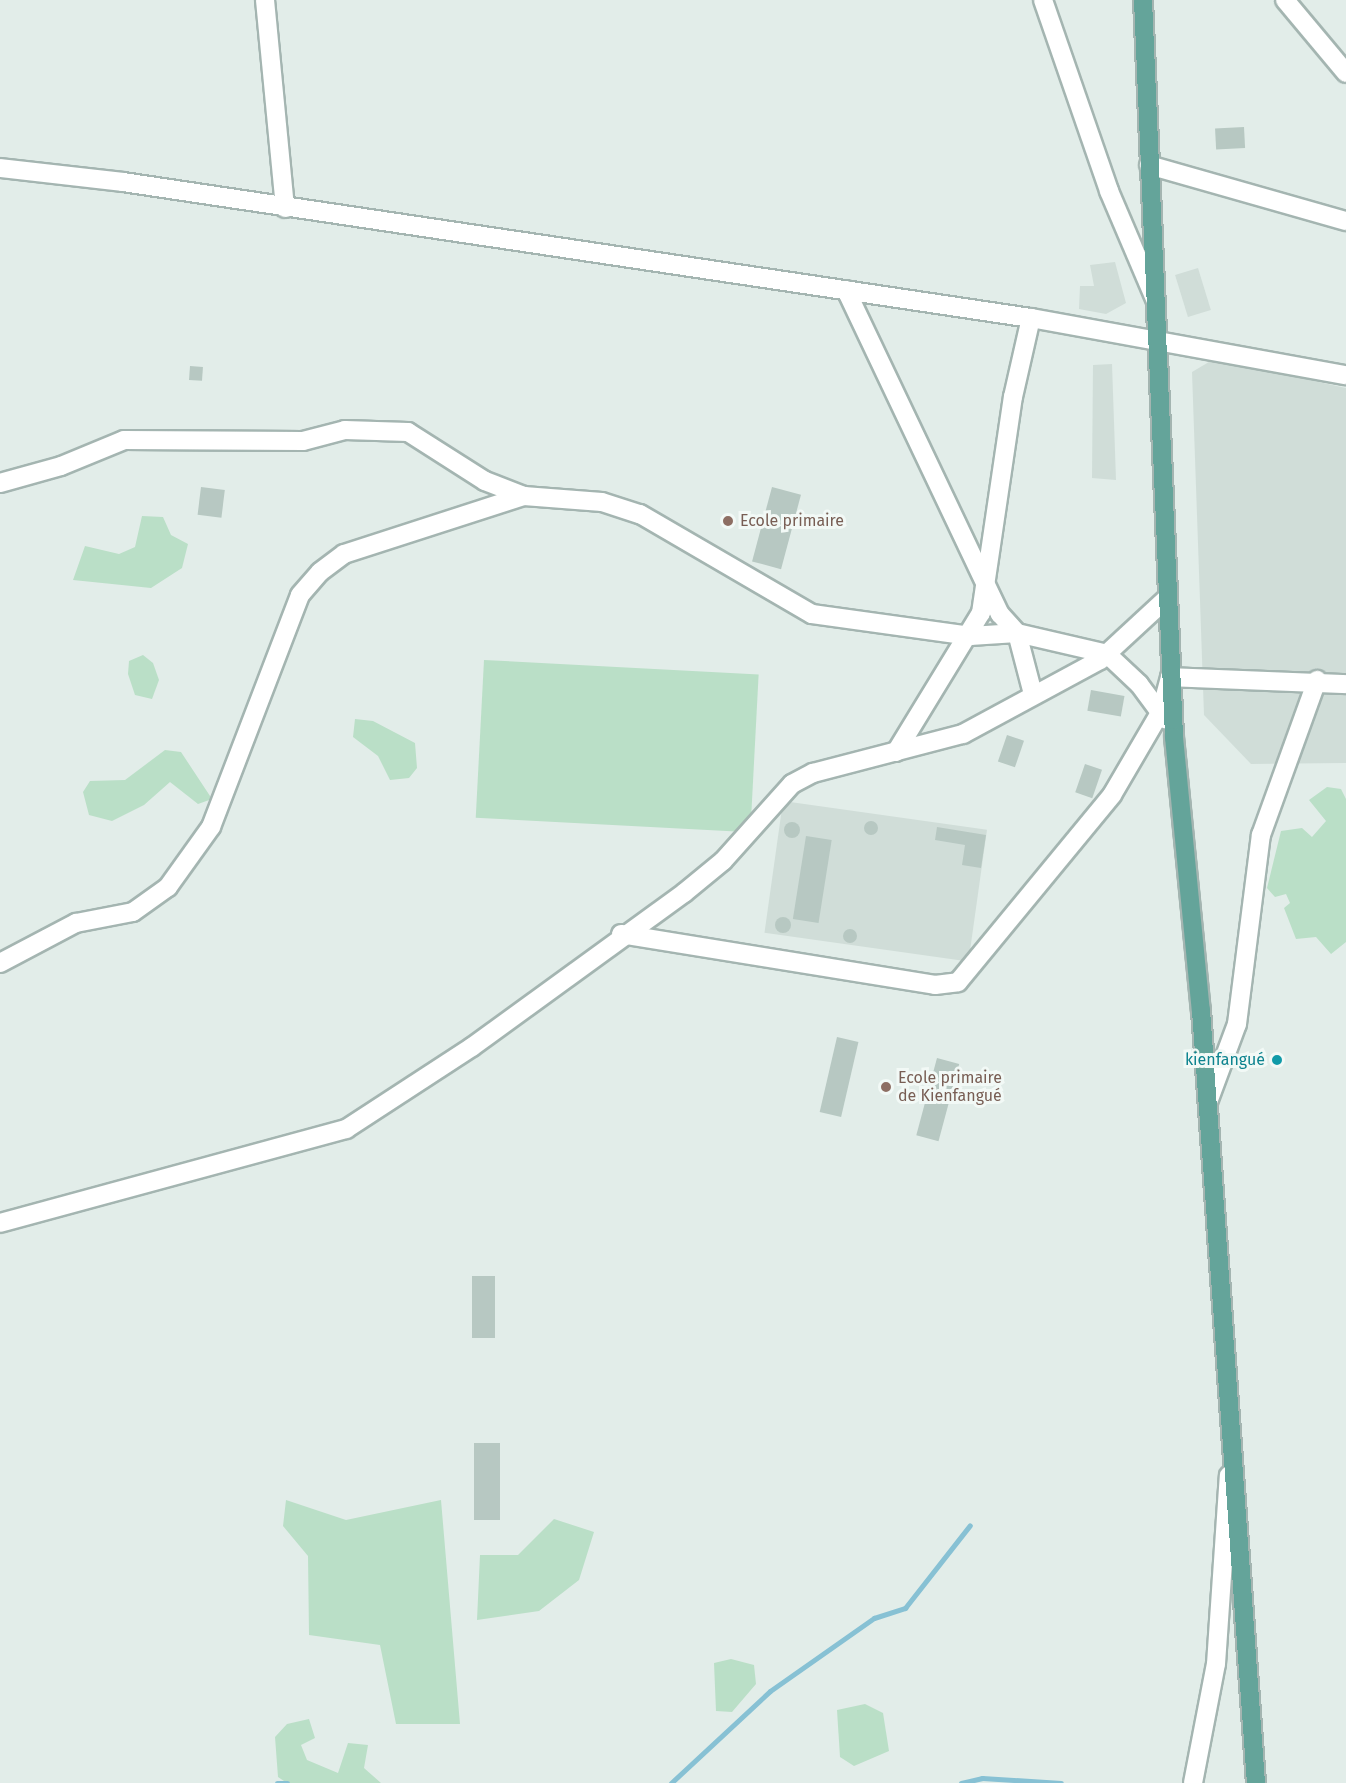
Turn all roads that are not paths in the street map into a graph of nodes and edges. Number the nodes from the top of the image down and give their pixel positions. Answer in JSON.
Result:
{"nodes":[{"id":1,"x":265,"y":0,"type":"edge"},
{"id":2,"x":1043,"y":0,"type":"edge"},
{"id":3,"x":1143,"y":0,"type":"edge"},
{"id":4,"x":1285,"y":0,"type":"edge"},
{"id":5,"x":1346,"y":73,"type":"edge"},
{"id":6,"x":1149,"y":165,"type":"junction"},
{"id":7,"x":0,"y":168,"type":"edge"},
{"id":8,"x":285,"y":208,"type":"junction"},
{"id":9,"x":1346,"y":221,"type":"edge"},
{"id":10,"x":846,"y":290,"type":"junction"},
{"id":11,"x":1157,"y":303,"type":"junction"},
{"id":12,"x":1031,"y":318,"type":"junction"},
{"id":13,"x":1158,"y":338,"type":"junction"},
{"id":14,"x":1346,"y":375,"type":"edge"},
{"id":15,"x":0,"y":483,"type":"edge"},
{"id":16,"x":524,"y":495,"type":"junction"},
{"id":17,"x":985,"y":585,"type":"junction"},
{"id":18,"x":1165,"y":600,"type":"junction"},
{"id":19,"x":1017,"y":633,"type":"junction"},
{"id":20,"x":970,"y":636,"type":"junction"},
{"id":21,"x":1107,"y":654,"type":"junction"},
{"id":22,"x":1170,"y":677,"type":"junction"},
{"id":23,"x":1317,"y":680,"type":"junction"},
{"id":24,"x":1346,"y":684,"type":"edge"},
{"id":25,"x":1033,"y":694,"type":"junction"},
{"id":26,"x":1161,"y":711,"type":"junction"},
{"id":27,"x":1174,"y":737,"type":"junction"},
{"id":28,"x":896,"y":752,"type":"junction"},
{"id":29,"x":621,"y":934,"type":"junction"},
{"id":30,"x":0,"y":963,"type":"edge"},
{"id":31,"x":1208,"y":1101,"type":"junction"},
{"id":32,"x":0,"y":1223,"type":"edge"},
{"id":33,"x":1230,"y":1458,"type":"junction"},
{"id":34,"x":1193,"y":1783,"type":"edge"},
{"id":35,"x":1256,"y":1783,"type":"edge"}],
"edges":[{"from":1,"to":8,"type":"street"},
{"from":2,"to":11,"type":"street"},
{"from":3,"to":6,"type":"main road"},
{"from":4,"to":5,"type":"street"},
{"from":6,"to":9,"type":"street"},
{"from":6,"to":11,"type":"main road"},
{"from":7,"to":8,"type":"street"},
{"from":8,"to":10,"type":"street"},
{"from":10,"to":12,"type":"street"},
{"from":10,"to":17,"type":"street"},
{"from":11,"to":13,"type":"main road"},
{"from":12,"to":13,"type":"street"},
{"from":12,"to":17,"type":"street"},
{"from":13,"to":14,"type":"street"},
{"from":13,"to":18,"type":"main road"},
{"from":15,"to":16,"type":"street"},
{"from":16,"to":20,"type":"street"},
{"from":16,"to":30,"type":"street"},
{"from":17,"to":19,"type":"street"},
{"from":17,"to":20,"type":"street"},
{"from":18,"to":21,"type":"street"},
{"from":18,"to":22,"type":"main road"},
{"from":19,"to":20,"type":"street"},
{"from":19,"to":21,"type":"street"},
{"from":19,"to":25,"type":"street"},
{"from":20,"to":28,"type":"street"},
{"from":21,"to":25,"type":"street"},
{"from":21,"to":26,"type":"street"},
{"from":22,"to":23,"type":"street"},
{"from":22,"to":26,"type":"street"},
{"from":22,"to":27,"type":"main road"},
{"from":23,"to":24,"type":"street"},
{"from":23,"to":31,"type":"street"},
{"from":25,"to":28,"type":"street"},
{"from":26,"to":27,"type":"street"},
{"from":26,"to":29,"type":"street"},
{"from":27,"to":31,"type":"main road"},
{"from":28,"to":29,"type":"street"},
{"from":29,"to":32,"type":"street"},
{"from":31,"to":33,"type":"main road"},
{"from":33,"to":34,"type":"street"},
{"from":33,"to":35,"type":"main road"}]}
